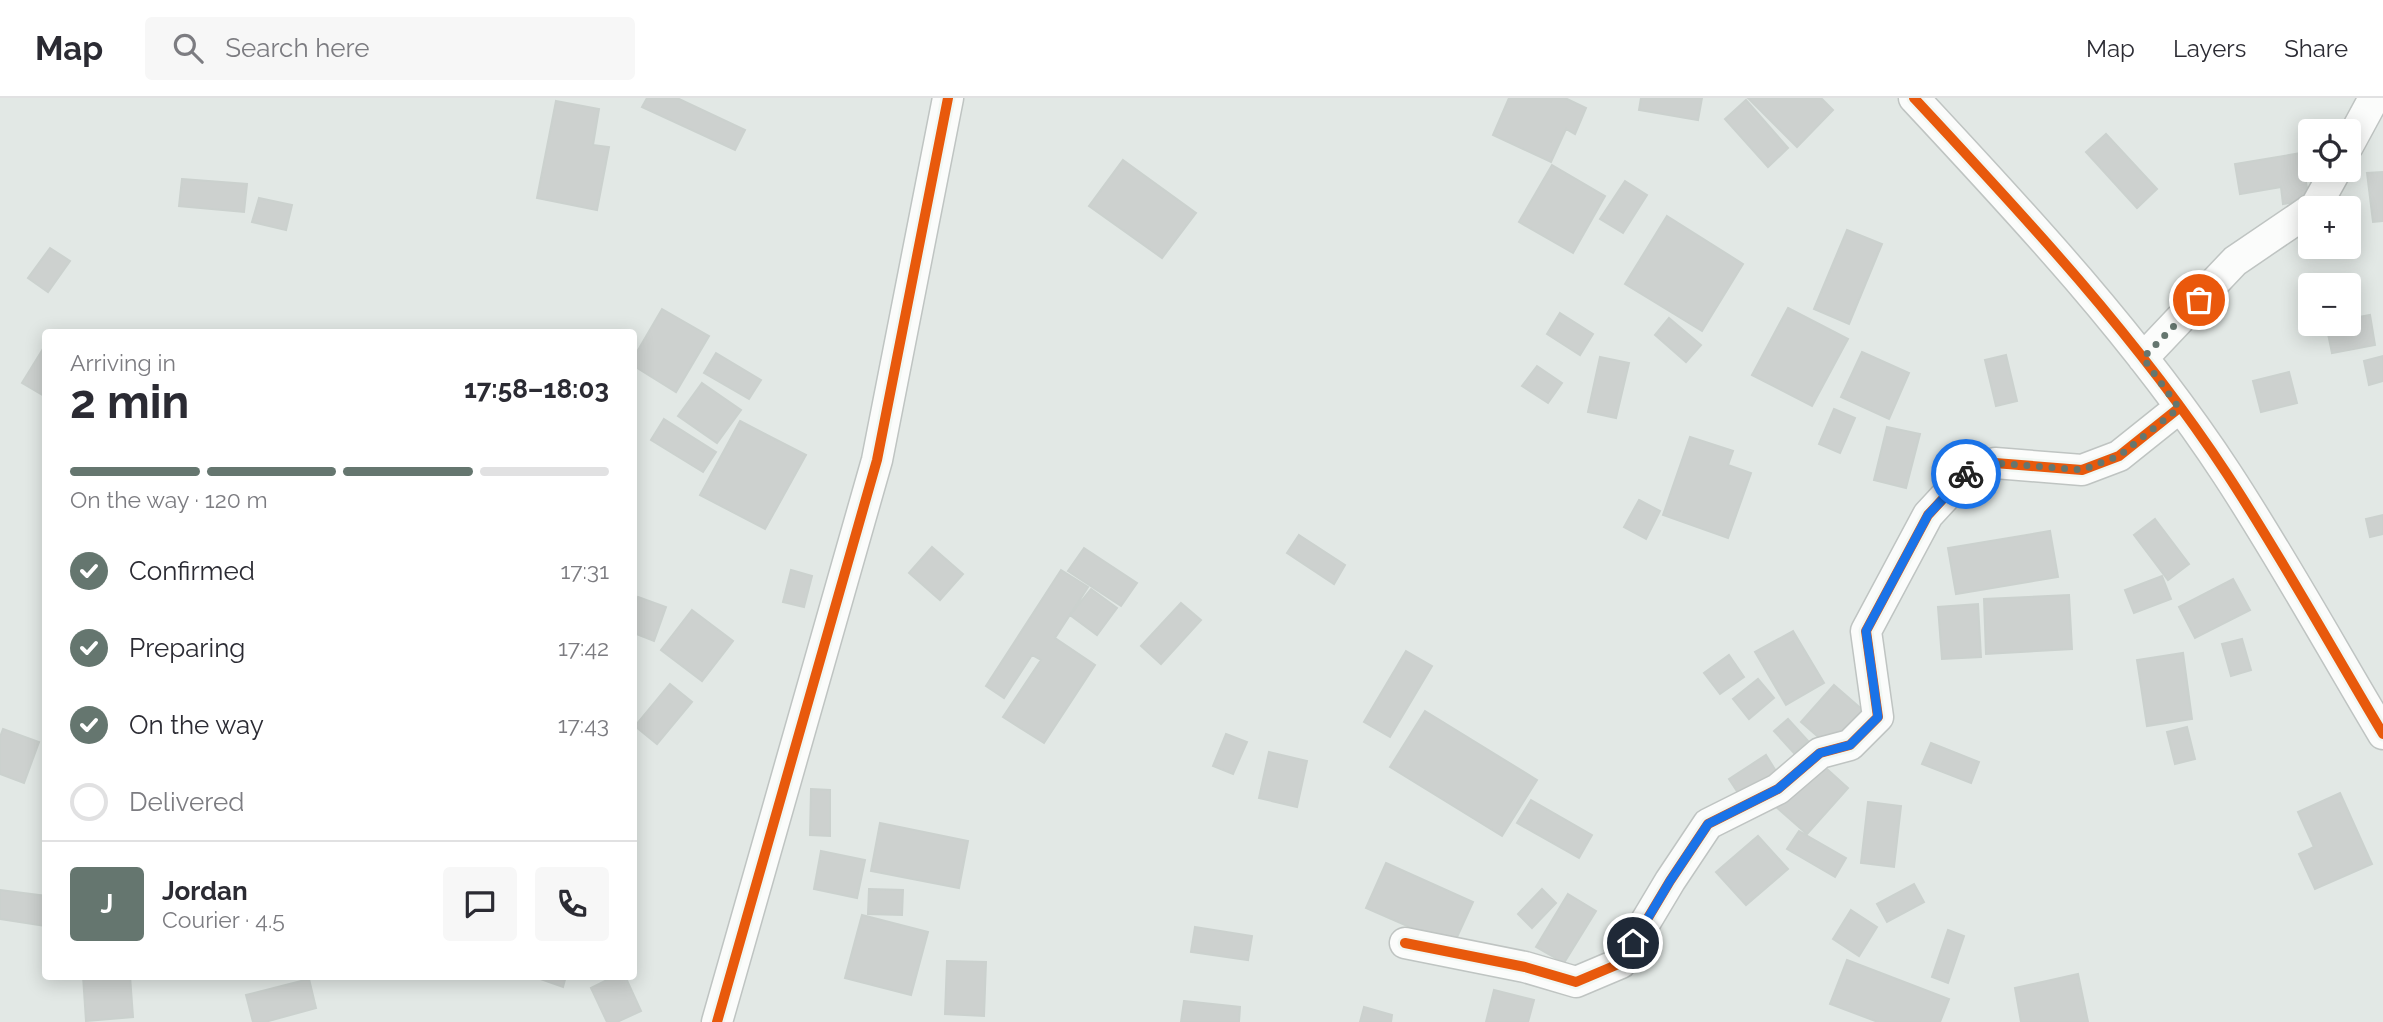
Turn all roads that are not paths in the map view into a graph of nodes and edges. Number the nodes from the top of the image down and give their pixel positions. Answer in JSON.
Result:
{"nodes":[{"id":1,"x":948,"y":98,"type":"edge"},
{"id":2,"x":1914,"y":98,"type":"edge"},
{"id":3,"x":2374,"y":98,"type":"edge"},
{"id":4,"x":2361,"y":122,"type":"edge"},
{"id":5,"x":2298,"y":218,"type":"edge"},
{"id":6,"x":2143,"y":358,"type":"junction"},
{"id":7,"x":2179,"y":408,"type":"junction"},
{"id":8,"x":2383,"y":734,"type":"edge"},
{"id":9,"x":1405,"y":943,"type":"dead end"},
{"id":10,"x":717,"y":1022,"type":"edge"}],
"edges":[{"from":1,"to":10,"type":"street"},
{"from":2,"to":6,"type":"street"},
{"from":3,"to":4,"type":"street"},
{"from":5,"to":6,"type":"street"},
{"from":6,"to":7,"type":"street"},
{"from":7,"to":8,"type":"street"},
{"from":7,"to":9,"type":"street"}]}
